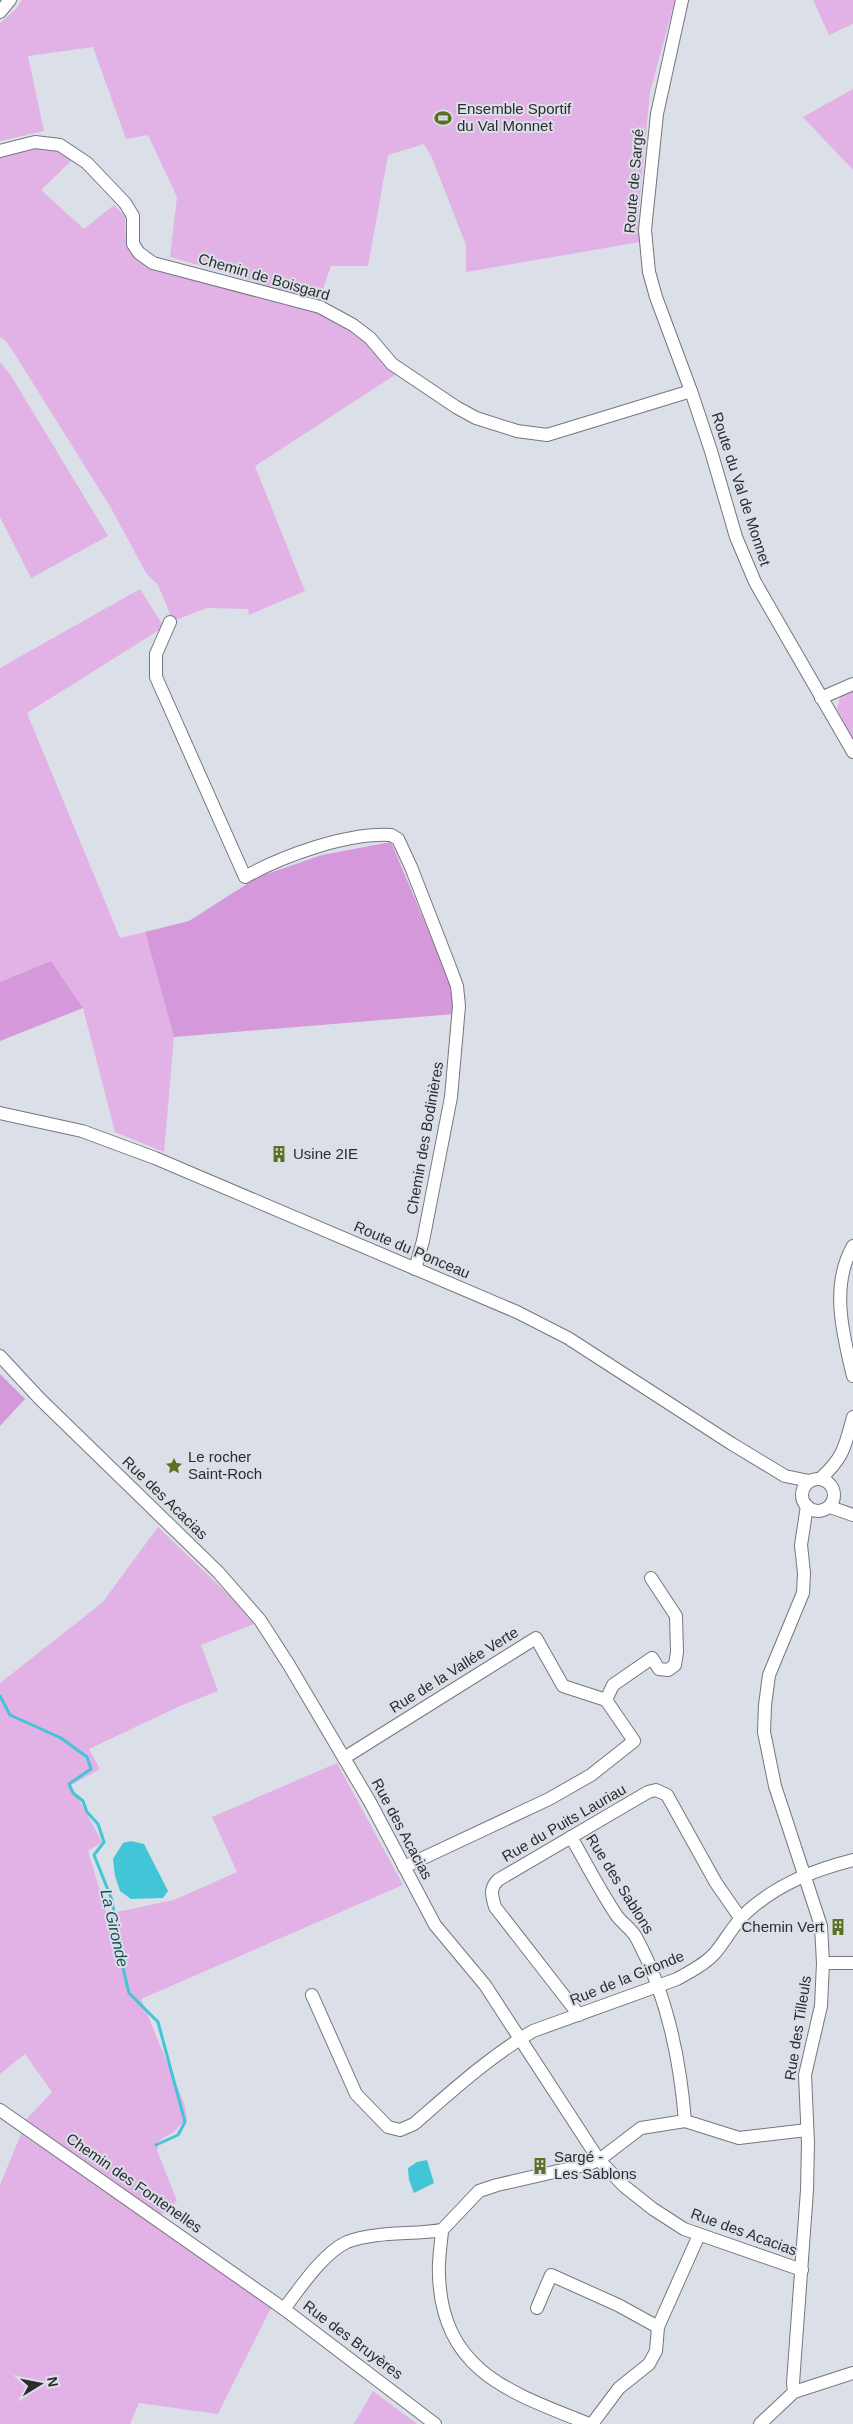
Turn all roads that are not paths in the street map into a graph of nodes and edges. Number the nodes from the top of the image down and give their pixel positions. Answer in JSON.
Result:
{"nodes":[{"id":1,"x":10,"y":0,"type":"edge"},
{"id":2,"x":682,"y":0,"type":"edge"},
{"id":3,"x":0,"y":12,"type":"edge"},
{"id":4,"x":0,"y":151,"type":"edge"},
{"id":5,"x":691,"y":391,"type":"junction"},
{"id":6,"x":170,"y":622,"type":"dead end"},
{"id":7,"x":853,"y":684,"type":"edge"},
{"id":8,"x":821,"y":698,"type":"junction"},
{"id":9,"x":853,"y":752,"type":"edge"},
{"id":10,"x":0,"y":1113,"type":"edge"},
{"id":11,"x":853,"y":1246,"type":"edge"},
{"id":12,"x":415,"y":1269,"type":"junction"},
{"id":13,"x":0,"y":1356,"type":"edge"},
{"id":14,"x":853,"y":1376,"type":"edge"},
{"id":15,"x":853,"y":1416,"type":"edge"},
{"id":16,"x":836,"y":1463,"type":"junction"},
{"id":17,"x":811,"y":1484,"type":"junction"},
{"id":18,"x":829,"y":1500,"type":"junction"},
{"id":19,"x":807,"y":1506,"type":"junction"},
{"id":20,"x":853,"y":1511,"type":"edge"},
{"id":21,"x":853,"y":1515,"type":"edge"},
{"id":22,"x":802,"y":1535,"type":"junction"},
{"id":23,"x":651,"y":1578,"type":"dead end"},
{"id":24,"x":606,"y":1700,"type":"junction"},
{"id":25,"x":344,"y":1758,"type":"junction"},
{"id":26,"x":571,"y":1837,"type":"junction"},
{"id":27,"x":853,"y":1860,"type":"edge"},
{"id":28,"x":404,"y":1867,"type":"junction"},
{"id":29,"x":803,"y":1876,"type":"junction"},
{"id":30,"x":741,"y":1919,"type":"junction"},
{"id":31,"x":823,"y":1963,"type":"junction"},
{"id":32,"x":853,"y":1963,"type":"edge"},
{"id":33,"x":657,"y":1986,"type":"junction"},
{"id":34,"x":312,"y":1995,"type":"dead end"},
{"id":35,"x":579,"y":2015,"type":"junction"},
{"id":36,"x":520,"y":2039,"type":"junction"},
{"id":37,"x":0,"y":2110,"type":"edge"},
{"id":38,"x":685,"y":2121,"type":"junction"},
{"id":39,"x":807,"y":2130,"type":"junction"},
{"id":40,"x":599,"y":2160,"type":"junction"},
{"id":41,"x":442,"y":2230,"type":"junction"},
{"id":42,"x":699,"y":2235,"type":"junction"},
{"id":43,"x":802,"y":2270,"type":"junction"},
{"id":44,"x":249,"y":2284,"type":"joint"},
{"id":45,"x":537,"y":2308,"type":"dead end"},
{"id":46,"x":284,"y":2309,"type":"junction"},
{"id":47,"x":658,"y":2327,"type":"junction"},
{"id":48,"x":853,"y":2373,"type":"edge"},
{"id":49,"x":794,"y":2392,"type":"junction"},
{"id":50,"x":435,"y":2424,"type":"edge"},
{"id":51,"x":591,"y":2424,"type":"edge"},
{"id":52,"x":760,"y":2424,"type":"edge"}],
"edges":[{"from":1,"to":3,"type":"street"},
{"from":2,"to":5,"type":"street","name":"Route de Sargé"},
{"from":4,"to":5,"type":"street","name":"Chemin de Boisgard"},
{"from":5,"to":8,"type":"street","name":"Route du Val de Monnet"},
{"from":6,"to":12,"type":"street","name":"Chemin des Bodinières"},
{"from":7,"to":8,"type":"street"},
{"from":8,"to":9,"type":"street","name":"Route du Val de Monnet"},
{"from":10,"to":12,"type":"street","name":"Route du Ponceau"},
{"from":11,"to":14,"type":"street"},
{"from":12,"to":17,"type":"street","name":"Route du Ponceau"},
{"from":13,"to":25,"type":"street","name":"Rue des Acacias"},
{"from":15,"to":16,"type":"street"},
{"from":16,"to":17,"type":"street"},
{"from":16,"to":18,"type":"street"},
{"from":17,"to":18,"type":"street"},
{"from":17,"to":19,"type":"street"},
{"from":18,"to":19,"type":"street"},
{"from":18,"to":20,"type":"street"},
{"from":18,"to":21,"type":"street"},
{"from":18,"to":22,"type":"street"},
{"from":19,"to":22,"type":"street","name":"Rue des Tilleuls"},
{"from":22,"to":29,"type":"street","name":"Rue des Tilleuls"},
{"from":23,"to":24,"type":"street"},
{"from":24,"to":25,"type":"street","name":"Rue de la Vallée Verte"},
{"from":24,"to":28,"type":"street"},
{"from":25,"to":28,"type":"street","name":"Rue des Acacias"},
{"from":26,"to":30,"type":"street","name":"Rue du Puits Lauriau"},
{"from":26,"to":33,"type":"street","name":"Rue des Sablons"},
{"from":26,"to":35,"type":"street","name":"Rue du Puits Lauriau"},
{"from":27,"to":29,"type":"street","name":"Rue de la Gironde"},
{"from":28,"to":36,"type":"street","name":"Rue des Acacias"},
{"from":29,"to":30,"type":"street","name":"Rue de la Gironde"},
{"from":29,"to":31,"type":"street","name":"Rue des Tilleuls"},
{"from":30,"to":33,"type":"street","name":"Rue de la Gironde"},
{"from":31,"to":32,"type":"street"},
{"from":31,"to":39,"type":"street","name":"Rue des Tilleuls"},
{"from":33,"to":35,"type":"street","name":"Rue de la Gironde"},
{"from":33,"to":38,"type":"street","name":"Rue des Sablons"},
{"from":34,"to":36,"type":"street","name":"Rue de la Gironde"},
{"from":35,"to":36,"type":"street","name":"Rue de la Gironde"},
{"from":36,"to":40,"type":"street","name":"Rue des Acacias"},
{"from":37,"to":44,"type":"street","name":"Chemin des Fontenelles"},
{"from":38,"to":39,"type":"street"},
{"from":38,"to":40,"type":"street"},
{"from":39,"to":43,"type":"street","name":"Rue des Tilleuls"},
{"from":40,"to":41,"type":"street"},
{"from":40,"to":42,"type":"street","name":"Rue des Acacias"},
{"from":41,"to":46,"type":"street"},
{"from":41,"to":51,"type":"street"},
{"from":42,"to":43,"type":"street","name":"Rue des Acacias"},
{"from":42,"to":47,"type":"street"},
{"from":43,"to":49,"type":"street","name":"Rue des Tilleuls"},
{"from":44,"to":46,"type":"street","name":"Rue des Bruyères"},
{"from":45,"to":47,"type":"street"},
{"from":46,"to":50,"type":"street","name":"Rue des Bruyères"},
{"from":47,"to":51,"type":"street"},
{"from":48,"to":49,"type":"street"},
{"from":49,"to":52,"type":"street"}]}
